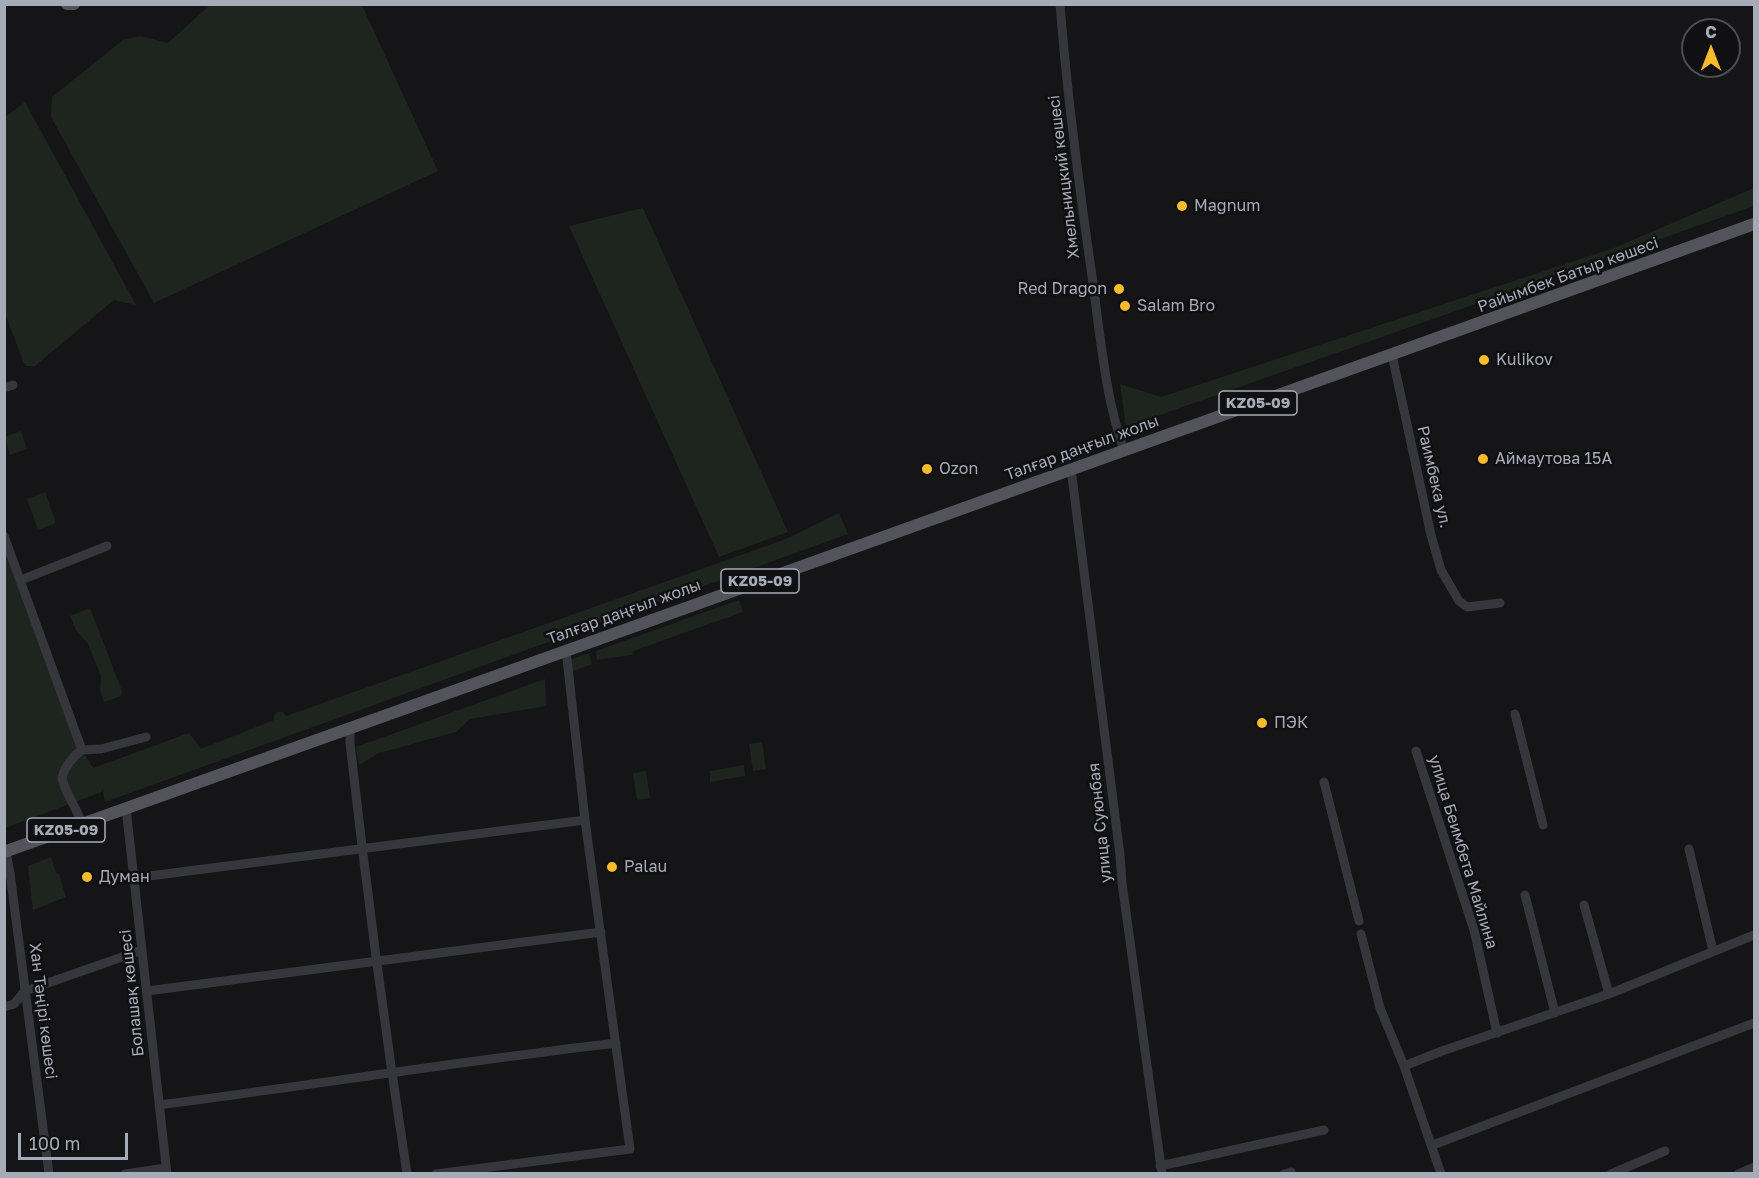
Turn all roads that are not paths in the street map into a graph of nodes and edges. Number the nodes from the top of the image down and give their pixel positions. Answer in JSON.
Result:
{"nodes":[{"id":1,"x":68,"y":4,"type":"edge"},
{"id":2,"x":74,"y":4,"type":"edge"},
{"id":3,"x":1060,"y":4,"type":"edge"},
{"id":4,"x":1755,"y":224,"type":"edge"},
{"id":5,"x":1392,"y":355,"type":"junction"},
{"id":6,"x":1124,"y":450,"type":"junction"},
{"id":7,"x":1071,"y":470,"type":"junction"},
{"id":8,"x":4,"y":536,"type":"edge"},
{"id":9,"x":107,"y":546,"type":"dead end"},
{"id":10,"x":21,"y":580,"type":"junction"},
{"id":11,"x":1500,"y":603,"type":"dead end"},
{"id":12,"x":566,"y":650,"type":"junction"},
{"id":13,"x":1515,"y":714,"type":"dead end"},
{"id":14,"x":350,"y":729,"type":"junction"},
{"id":15,"x":146,"y":737,"type":"dead end"},
{"id":16,"x":82,"y":750,"type":"junction"},
{"id":17,"x":1416,"y":751,"type":"dead end"},
{"id":18,"x":1324,"y":782,"type":"dead end"},
{"id":19,"x":126,"y":808,"type":"junction"},
{"id":20,"x":585,"y":820,"type":"junction"},
{"id":21,"x":83,"y":824,"type":"junction"},
{"id":22,"x":1543,"y":825,"type":"dead end"},
{"id":23,"x":362,"y":849,"type":"junction"},
{"id":24,"x":1689,"y":849,"type":"dead end"},
{"id":25,"x":5,"y":852,"type":"edge"},
{"id":26,"x":134,"y":878,"type":"junction"},
{"id":27,"x":1525,"y":895,"type":"dead end"},
{"id":28,"x":1584,"y":905,"type":"dead end"},
{"id":29,"x":1359,"y":921,"type":"dead end"},
{"id":30,"x":601,"y":932,"type":"junction"},
{"id":31,"x":1361,"y":934,"type":"dead end"},
{"id":32,"x":1755,"y":935,"type":"edge"},
{"id":33,"x":142,"y":950,"type":"junction"},
{"id":34,"x":1713,"y":951,"type":"junction"},
{"id":35,"x":377,"y":961,"type":"junction"},
{"id":36,"x":25,"y":991,"type":"junction"},
{"id":37,"x":147,"y":991,"type":"junction"},
{"id":38,"x":1609,"y":994,"type":"junction"},
{"id":39,"x":4,"y":1007,"type":"edge"},
{"id":40,"x":1555,"y":1013,"type":"junction"},
{"id":41,"x":1755,"y":1023,"type":"edge"},
{"id":42,"x":1497,"y":1033,"type":"junction"},
{"id":43,"x":616,"y":1043,"type":"junction"},
{"id":44,"x":1404,"y":1066,"type":"junction"},
{"id":45,"x":391,"y":1072,"type":"junction"},
{"id":46,"x":159,"y":1105,"type":"junction"},
{"id":47,"x":1324,"y":1130,"type":"dead end"},
{"id":48,"x":1433,"y":1145,"type":"junction"},
{"id":49,"x":1665,"y":1151,"type":"dead end"},
{"id":50,"x":1755,"y":1167,"type":"edge"},
{"id":51,"x":1161,"y":1170,"type":"edge"},
{"id":52,"x":167,"y":1171,"type":"edge"},
{"id":53,"x":50,"y":1173,"type":"edge"},
{"id":54,"x":125,"y":1173,"type":"edge"},
{"id":55,"x":407,"y":1173,"type":"edge"},
{"id":56,"x":436,"y":1173,"type":"edge"},
{"id":57,"x":1441,"y":1173,"type":"edge"},
{"id":58,"x":1611,"y":1173,"type":"edge"},
{"id":59,"x":1738,"y":1173,"type":"edge"}],
"edges":[{"from":1,"to":2,"type":"main road"},
{"from":3,"to":6,"type":"street","name":"Хмельницкий көшесі"},
{"from":4,"to":5,"type":"main road","name":"Райымбек Батыр көшесі","number":"KZ05-09"},
{"from":5,"to":6,"type":"main road","name":"Талғар даңғыл жолы","number":"KZ05-09"},
{"from":5,"to":11,"type":"street","name":"Раимбека ул."},
{"from":6,"to":7,"type":"main road","name":"Талғар даңғыл жолы","number":"KZ05-09"},
{"from":7,"to":12,"type":"main road","name":"Талғар даңғыл жолы","number":"KZ05-09"},
{"from":7,"to":51,"type":"street","name":"улица Суюнбая"},
{"from":8,"to":10,"type":"street"},
{"from":9,"to":10,"type":"street"},
{"from":10,"to":16,"type":"street"},
{"from":12,"to":14,"type":"main road","name":"Талғар даңғыл жолы","number":"KZ05-09"},
{"from":12,"to":20,"type":"street"},
{"from":13,"to":22,"type":"street"},
{"from":14,"to":19,"type":"main road","name":"Талғар даңғыл жолы","number":"KZ05-09"},
{"from":14,"to":23,"type":"street"},
{"from":15,"to":16,"type":"street"},
{"from":16,"to":21,"type":"street"},
{"from":17,"to":42,"type":"street","name":"улица Беимбета Майлина"},
{"from":18,"to":29,"type":"street"},
{"from":19,"to":21,"type":"main road","name":"Талғар даңғыл жолы","number":"KZ05-09"},
{"from":19,"to":26,"type":"street","name":"Болашақ көшесі"},
{"from":20,"to":23,"type":"street"},
{"from":20,"to":30,"type":"street"},
{"from":21,"to":25,"type":"main road","name":"Талғар даңғыл жолы","number":"KZ05-09"},
{"from":23,"to":26,"type":"street"},
{"from":23,"to":35,"type":"street"},
{"from":24,"to":34,"type":"street"},
{"from":25,"to":36,"type":"street","name":"Хан Тәңірі көшесі"},
{"from":26,"to":33,"type":"street","name":"Болашақ көшесі"},
{"from":27,"to":40,"type":"street"},
{"from":28,"to":38,"type":"street"},
{"from":30,"to":35,"type":"street"},
{"from":30,"to":43,"type":"street"},
{"from":31,"to":44,"type":"street"},
{"from":32,"to":34,"type":"street"},
{"from":33,"to":36,"type":"street"},
{"from":33,"to":37,"type":"street","name":"Болашақ көшесі"},
{"from":34,"to":38,"type":"street"},
{"from":35,"to":37,"type":"street"},
{"from":35,"to":45,"type":"street"},
{"from":36,"to":39,"type":"street"},
{"from":36,"to":53,"type":"street","name":"Хан Тәңірі көшесі"},
{"from":37,"to":46,"type":"street","name":"Болашақ көшесі"},
{"from":38,"to":40,"type":"street"},
{"from":40,"to":42,"type":"street"},
{"from":41,"to":48,"type":"street"},
{"from":42,"to":44,"type":"street"},
{"from":43,"to":45,"type":"street"},
{"from":43,"to":56,"type":"street"},
{"from":44,"to":48,"type":"street"},
{"from":45,"to":46,"type":"street"},
{"from":45,"to":55,"type":"street"},
{"from":46,"to":52,"type":"street","name":"Болашақ көшесі"},
{"from":47,"to":51,"type":"street"},
{"from":48,"to":57,"type":"street"},
{"from":49,"to":58,"type":"street"},
{"from":50,"to":59,"type":"street"},
{"from":52,"to":54,"type":"street"}]}
